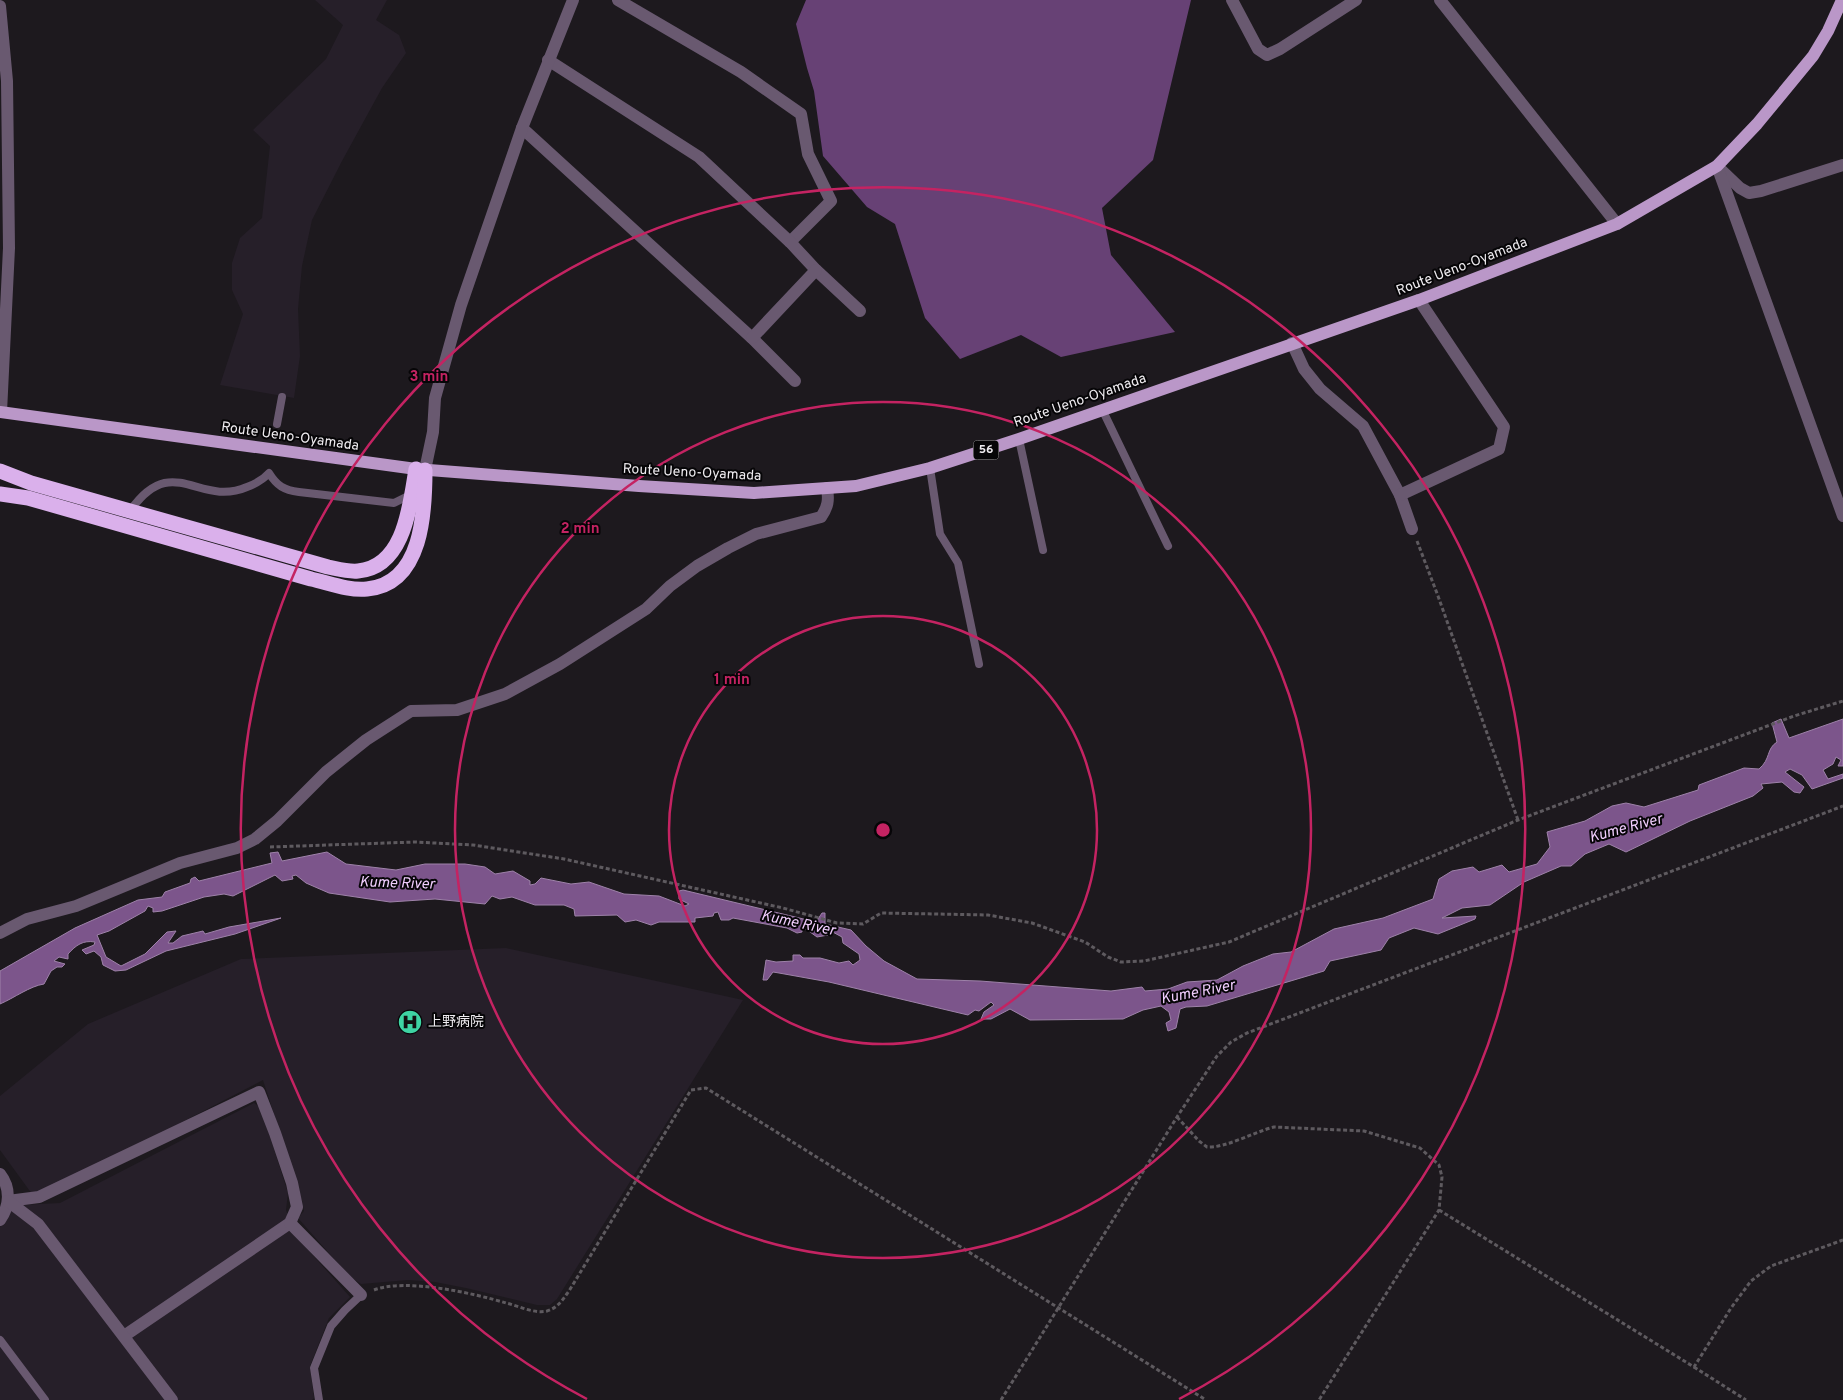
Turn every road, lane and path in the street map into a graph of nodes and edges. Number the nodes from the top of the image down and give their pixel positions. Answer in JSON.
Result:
{"nodes":[{"id":1,"x":573,"y":0,"type":"edge"},
{"id":2,"x":618,"y":0,"type":"edge"},
{"id":3,"x":1232,"y":0,"type":"edge"},
{"id":4,"x":1356,"y":0,"type":"edge"},
{"id":5,"x":1440,"y":0,"type":"edge"},
{"id":6,"x":1842,"y":0,"type":"edge"},
{"id":7,"x":0,"y":6,"type":"edge"},
{"id":8,"x":548,"y":60,"type":"junction"},
{"id":9,"x":4,"y":81,"type":"edge"},
{"id":10,"x":522,"y":128,"type":"junction"},
{"id":11,"x":1843,"y":165,"type":"edge"},
{"id":12,"x":1717,"y":166,"type":"junction"},
{"id":13,"x":1618,"y":224,"type":"junction"},
{"id":14,"x":790,"y":242,"type":"junction"},
{"id":15,"x":816,"y":270,"type":"junction"},
{"id":16,"x":1418,"y":300,"type":"junction"},
{"id":17,"x":860,"y":311,"type":"dead end"},
{"id":18,"x":752,"y":338,"type":"junction"},
{"id":19,"x":1292,"y":343,"type":"junction"},
{"id":20,"x":795,"y":381,"type":"dead end"},
{"id":21,"x":282,"y":397,"type":"dead end"},
{"id":22,"x":1102,"y":409,"type":"junction"},
{"id":23,"x":0,"y":412,"type":"edge"},
{"id":24,"x":0,"y":420,"type":"edge"},
{"id":25,"x":277,"y":424,"type":"dead end"},
{"id":26,"x":1019,"y":438,"type":"junction"},
{"id":27,"x":930,"y":468,"type":"junction"},
{"id":28,"x":421,"y":469,"type":"junction"},
{"id":29,"x":0,"y":470,"type":"edge"},
{"id":30,"x":827,"y":488,"type":"junction"},
{"id":31,"x":0,"y":494,"type":"edge"},
{"id":32,"x":412,"y":494,"type":"junction"},
{"id":33,"x":1400,"y":495,"type":"junction"},
{"id":34,"x":130,"y":511,"type":"junction"},
{"id":35,"x":1843,"y":516,"type":"edge"},
{"id":36,"x":1412,"y":529,"type":"joint"},
{"id":37,"x":1168,"y":546,"type":"dead end"},
{"id":38,"x":1043,"y":550,"type":"dead end"},
{"id":39,"x":979,"y":664,"type":"dead end"},
{"id":40,"x":1843,"y":701,"type":"edge"},
{"id":41,"x":1843,"y":806,"type":"edge"},
{"id":42,"x":1518,"y":820,"type":"junction"},
{"id":43,"x":265,"y":847,"type":"dead end"},
{"id":44,"x":0,"y":932,"type":"edge"},
{"id":45,"x":1176,"y":1117,"type":"junction"},
{"id":46,"x":0,"y":1174,"type":"edge"},
{"id":47,"x":8,"y":1201,"type":"junction"},
{"id":48,"x":1439,"y":1210,"type":"junction"},
{"id":49,"x":0,"y":1220,"type":"edge"},
{"id":50,"x":290,"y":1223,"type":"junction"},
{"id":51,"x":1843,"y":1240,"type":"edge"},
{"id":52,"x":361,"y":1295,"type":"junction"},
{"id":53,"x":1057,"y":1308,"type":"junction"},
{"id":54,"x":124,"y":1336,"type":"junction"},
{"id":55,"x":0,"y":1340,"type":"edge"},
{"id":56,"x":1694,"y":1367,"type":"junction"},
{"id":57,"x":45,"y":1400,"type":"edge"},
{"id":58,"x":172,"y":1400,"type":"edge"},
{"id":59,"x":319,"y":1400,"type":"edge"},
{"id":60,"x":1001,"y":1400,"type":"edge"},
{"id":61,"x":1206,"y":1400,"type":"edge"},
{"id":62,"x":1319,"y":1400,"type":"edge"},
{"id":63,"x":1746,"y":1400,"type":"edge"}],
"edges":[{"from":1,"to":8,"type":"street"},
{"from":2,"to":14,"type":"street"},
{"from":3,"to":4,"type":"street"},
{"from":5,"to":13,"type":"street"},
{"from":6,"to":12,"type":"main road","name":"Route Ueno-Oyamada","number":"56"},
{"from":7,"to":9,"type":"street"},
{"from":8,"to":10,"type":"street"},
{"from":8,"to":14,"type":"street"},
{"from":9,"to":23,"type":"street"},
{"from":10,"to":18,"type":"street"},
{"from":10,"to":28,"type":"street"},
{"from":11,"to":12,"type":"street"},
{"from":12,"to":13,"type":"main road","name":"Route Ueno-Oyamada","number":"56"},
{"from":12,"to":35,"type":"street"},
{"from":13,"to":16,"type":"main road","name":"Route Ueno-Oyamada","number":"56"},
{"from":14,"to":15,"type":"street"},
{"from":15,"to":17,"type":"street"},
{"from":15,"to":18,"type":"street"},
{"from":16,"to":19,"type":"main road","name":"Route Ueno-Oyamada","number":"56"},
{"from":16,"to":33,"type":"street"},
{"from":18,"to":20,"type":"street"},
{"from":19,"to":22,"type":"main road","name":"Route Ueno-Oyamada","number":"56"},
{"from":19,"to":33,"type":"street"},
{"from":21,"to":25,"type":"lane"},
{"from":22,"to":26,"type":"main road","name":"Route Ueno-Oyamada","number":"56"},
{"from":22,"to":37,"type":"lane"},
{"from":23,"to":24,"type":"street"},
{"from":23,"to":28,"type":"main road","name":"Route Ueno-Oyamada","number":"56"},
{"from":26,"to":27,"type":"main road","name":"Route Ueno-Oyamada","number":"56"},
{"from":26,"to":38,"type":"lane"},
{"from":27,"to":30,"type":"main road","name":"Route Ueno-Oyamada","number":"56"},
{"from":27,"to":39,"type":"lane"},
{"from":28,"to":30,"type":"main road","name":"Route Ueno-Oyamada","number":"56"},
{"from":28,"to":31,"type":"highway"},
{"from":28,"to":32,"type":"highway"},
{"from":29,"to":34,"type":"highway"},
{"from":30,"to":44,"type":"street"},
{"from":32,"to":34,"type":"lane"},
{"from":32,"to":34,"type":"highway"},
{"from":33,"to":36,"type":"street"},
{"from":36,"to":42,"type":"path"},
{"from":40,"to":42,"type":"path"},
{"from":41,"to":45,"type":"path"},
{"from":42,"to":43,"type":"path"},
{"from":45,"to":48,"type":"path"},
{"from":45,"to":53,"type":"path"},
{"from":46,"to":47,"type":"street"},
{"from":47,"to":49,"type":"street"},
{"from":47,"to":50,"type":"street"},
{"from":47,"to":54,"type":"street"},
{"from":48,"to":56,"type":"path"},
{"from":48,"to":62,"type":"path"},
{"from":50,"to":52,"type":"street"},
{"from":50,"to":54,"type":"street"},
{"from":51,"to":56,"type":"path"},
{"from":52,"to":53,"type":"path"},
{"from":52,"to":59,"type":"lane"},
{"from":53,"to":60,"type":"path"},
{"from":53,"to":61,"type":"path"},
{"from":54,"to":58,"type":"street"},
{"from":55,"to":57,"type":"lane"},
{"from":56,"to":63,"type":"path"}]}
